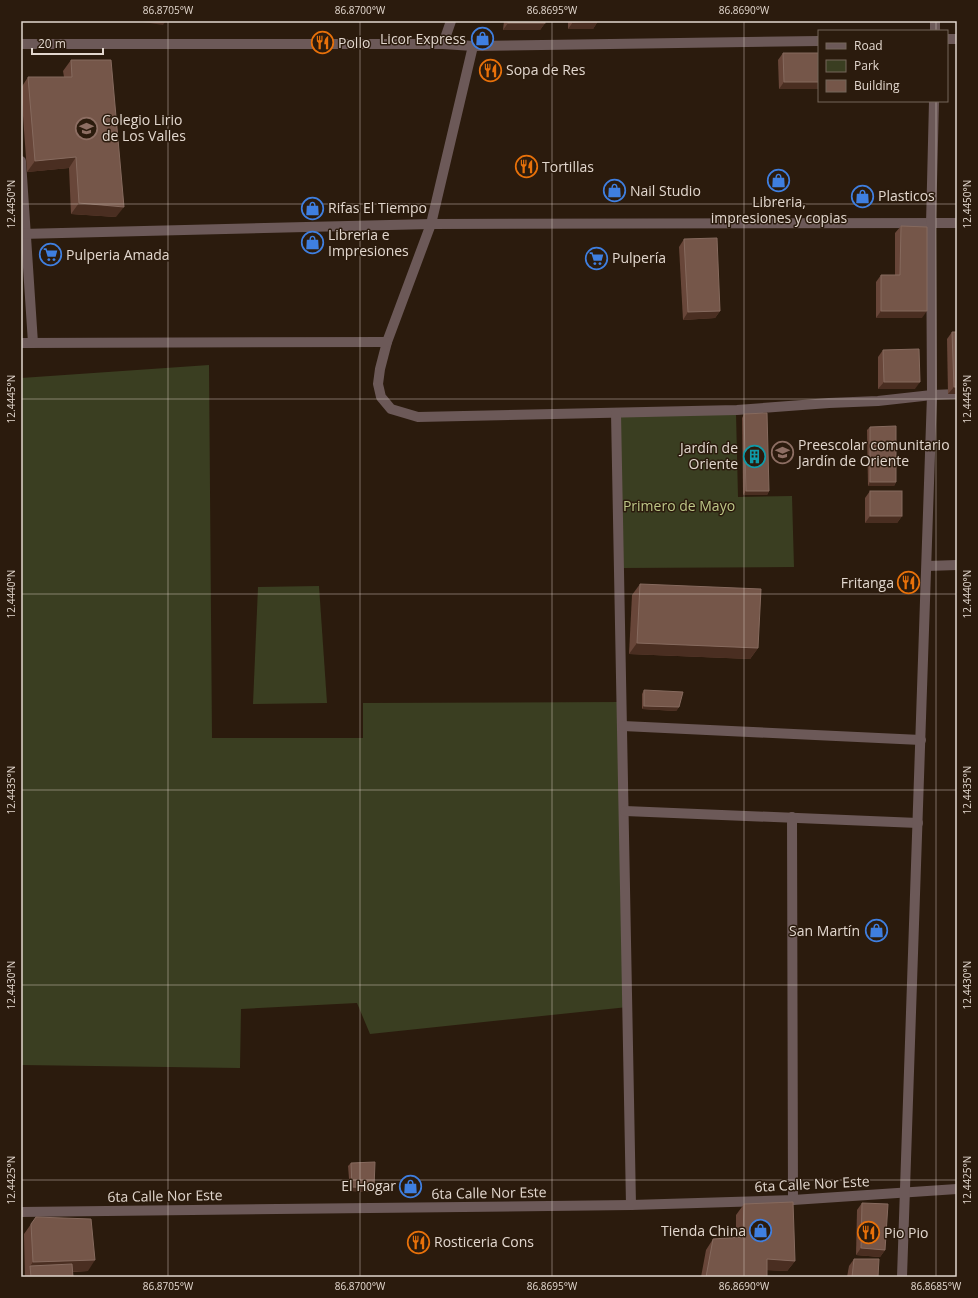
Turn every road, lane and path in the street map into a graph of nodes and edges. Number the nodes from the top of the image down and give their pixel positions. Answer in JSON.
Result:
{"nodes":[{"id":1,"x":451,"y":21,"type":"edge"},
{"id":2,"x":818,"y":41,"type":"edge"},
{"id":3,"x":21,"y":44,"type":"edge"},
{"id":4,"x":444,"y":44,"type":"junction"},
{"id":5,"x":473,"y":46,"type":"junction"},
{"id":6,"x":934,"y":102,"type":"edge"},
{"id":7,"x":21,"y":161,"type":"edge"},
{"id":8,"x":957,"y":223,"type":"edge"},
{"id":9,"x":431,"y":224,"type":"junction"},
{"id":10,"x":931,"y":224,"type":"junction"},
{"id":11,"x":23,"y":234,"type":"edge"},
{"id":12,"x":387,"y":342,"type":"junction"},
{"id":13,"x":21,"y":343,"type":"edge"},
{"id":14,"x":33,"y":343,"type":"junction"},
{"id":15,"x":957,"y":394,"type":"edge"},
{"id":16,"x":932,"y":395,"type":"junction"},
{"id":17,"x":616,"y":413,"type":"junction"},
{"id":18,"x":957,"y":565,"type":"edge"},
{"id":19,"x":927,"y":566,"type":"junction"},
{"id":20,"x":623,"y":726,"type":"junction"},
{"id":21,"x":921,"y":740,"type":"junction"},
{"id":22,"x":625,"y":811,"type":"junction"},
{"id":23,"x":792,"y":818,"type":"junction"},
{"id":24,"x":918,"y":823,"type":"junction"},
{"id":25,"x":957,"y":1189,"type":"edge"},
{"id":26,"x":905,"y":1193,"type":"junction"},
{"id":27,"x":793,"y":1200,"type":"junction"},
{"id":28,"x":631,"y":1205,"type":"junction"},
{"id":29,"x":21,"y":1212,"type":"edge"},
{"id":30,"x":902,"y":1277,"type":"edge"}],
"edges":[{"from":1,"to":4,"type":"street"},
{"from":2,"to":5,"type":"street"},
{"from":3,"to":4,"type":"street"},
{"from":4,"to":5,"type":"street"},
{"from":5,"to":9,"type":"street"},
{"from":6,"to":10,"type":"street"},
{"from":7,"to":11,"type":"street"},
{"from":8,"to":10,"type":"street"},
{"from":9,"to":10,"type":"street"},
{"from":9,"to":11,"type":"street"},
{"from":9,"to":12,"type":"street"},
{"from":10,"to":16,"type":"street"},
{"from":11,"to":14,"type":"street"},
{"from":12,"to":14,"type":"street"},
{"from":12,"to":17,"type":"street"},
{"from":13,"to":14,"type":"street"},
{"from":15,"to":16,"type":"street"},
{"from":16,"to":17,"type":"street"},
{"from":16,"to":19,"type":"street"},
{"from":17,"to":20,"type":"street"},
{"from":18,"to":19,"type":"street"},
{"from":19,"to":21,"type":"street"},
{"from":20,"to":21,"type":"street"},
{"from":20,"to":22,"type":"street"},
{"from":21,"to":24,"type":"street"},
{"from":22,"to":23,"type":"street"},
{"from":22,"to":28,"type":"street"},
{"from":23,"to":24,"type":"street"},
{"from":23,"to":27,"type":"street"},
{"from":24,"to":26,"type":"street"},
{"from":25,"to":26,"type":"street","name":"6ta Calle Nor Este"},
{"from":26,"to":27,"type":"street","name":"6ta Calle Nor Este"},
{"from":26,"to":30,"type":"street"},
{"from":27,"to":28,"type":"street","name":"6ta Calle Nor Este"},
{"from":28,"to":29,"type":"street","name":"6ta Calle Nor Este"}]}
